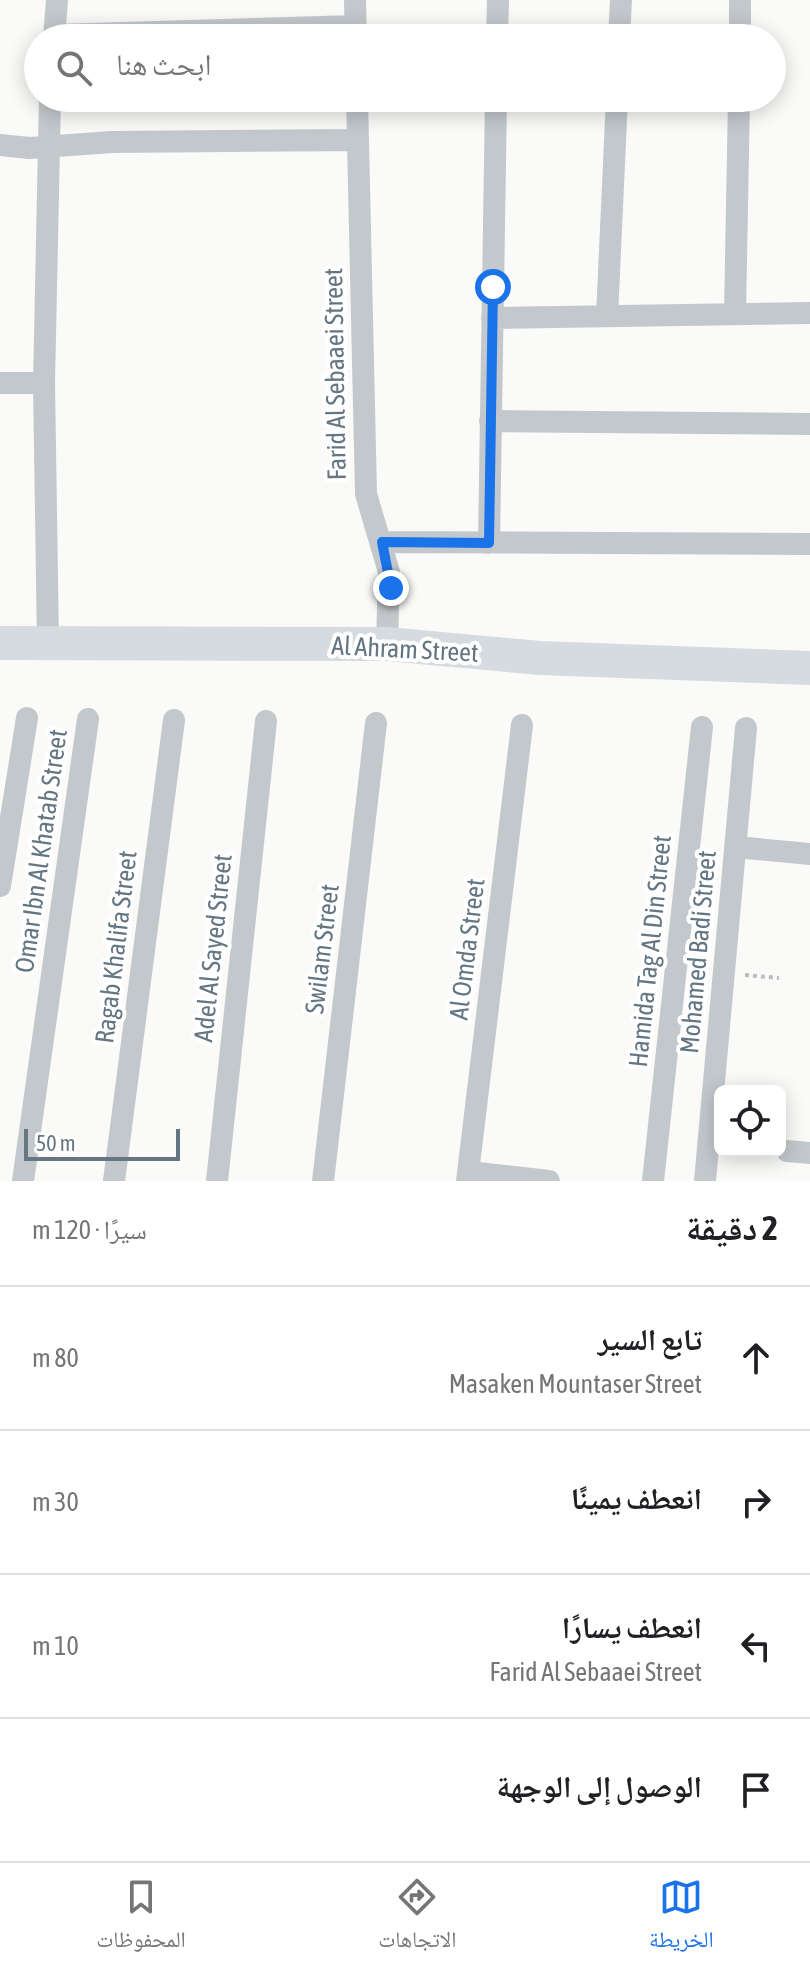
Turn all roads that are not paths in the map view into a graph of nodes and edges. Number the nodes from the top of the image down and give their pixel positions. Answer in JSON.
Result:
{"nodes":[{"id":1,"x":57,"y":0,"type":"edge"},
{"id":2,"x":355,"y":0,"type":"edge"},
{"id":3,"x":498,"y":0,"type":"edge"},
{"id":4,"x":621,"y":0,"type":"edge"},
{"id":5,"x":740,"y":0,"type":"edge"},
{"id":6,"x":55,"y":24,"type":"edge"},
{"id":7,"x":356,"y":24,"type":"edge"},
{"id":8,"x":497,"y":24,"type":"edge"},
{"id":9,"x":620,"y":24,"type":"edge"},
{"id":10,"x":740,"y":24,"type":"edge"},
{"id":11,"x":49,"y":112,"type":"edge"},
{"id":12,"x":357,"y":112,"type":"edge"},
{"id":13,"x":496,"y":112,"type":"edge"},
{"id":14,"x":616,"y":112,"type":"edge"},
{"id":15,"x":739,"y":112,"type":"edge"},
{"id":16,"x":358,"y":140,"type":"junction"},
{"id":17,"x":0,"y":145,"type":"edge"},
{"id":18,"x":47,"y":147,"type":"junction"},
{"id":19,"x":810,"y":313,"type":"edge"},
{"id":20,"x":735,"y":314,"type":"junction"},
{"id":21,"x":607,"y":316,"type":"junction"},
{"id":22,"x":492,"y":318,"type":"junction"},
{"id":23,"x":0,"y":383,"type":"edge"},
{"id":24,"x":44,"y":383,"type":"junction"},
{"id":25,"x":490,"y":421,"type":"junction"},
{"id":26,"x":810,"y":424,"type":"edge"},
{"id":27,"x":382,"y":542,"type":"junction"},
{"id":28,"x":489,"y":543,"type":"junction"},
{"id":29,"x":810,"y":544,"type":"edge"},
{"id":30,"x":0,"y":643,"type":"edge"},
{"id":31,"x":48,"y":643,"type":"junction"},
{"id":32,"x":387,"y":644,"type":"junction"},
{"id":33,"x":810,"y":668,"type":"edge"},
{"id":34,"x":27,"y":718,"type":"dead end"},
{"id":35,"x":88,"y":719,"type":"dead end"},
{"id":36,"x":174,"y":720,"type":"dead end"},
{"id":37,"x":266,"y":721,"type":"dead end"},
{"id":38,"x":376,"y":723,"type":"dead end"},
{"id":39,"x":522,"y":725,"type":"dead end"},
{"id":40,"x":702,"y":727,"type":"dead end"},
{"id":41,"x":746,"y":728,"type":"dead end"},
{"id":42,"x":736,"y":847,"type":"junction"},
{"id":43,"x":810,"y":854,"type":"edge"},
{"id":44,"x":0,"y":886,"type":"edge"},
{"id":45,"x":468,"y":1176,"type":"edge"},
{"id":46,"x":23,"y":1181,"type":"edge"},
{"id":47,"x":114,"y":1181,"type":"edge"},
{"id":48,"x":217,"y":1181,"type":"edge"},
{"id":49,"x":323,"y":1181,"type":"edge"},
{"id":50,"x":549,"y":1181,"type":"edge"},
{"id":51,"x":653,"y":1181,"type":"edge"},
{"id":52,"x":705,"y":1181,"type":"edge"}],
"edges":[{"from":1,"to":6,"type":"street"},
{"from":2,"to":7,"type":"street"},
{"from":3,"to":8,"type":"street"},
{"from":4,"to":9,"type":"street"},
{"from":5,"to":10,"type":"street"},
{"from":11,"to":18,"type":"street"},
{"from":12,"to":16,"type":"street","name":"Farid Al Sebaaei Street"},
{"from":13,"to":22,"type":"street"},
{"from":14,"to":21,"type":"street"},
{"from":15,"to":20,"type":"street"},
{"from":16,"to":18,"type":"street"},
{"from":16,"to":27,"type":"street","name":"Farid Al Sebaaei Street"},
{"from":17,"to":18,"type":"street"},
{"from":18,"to":24,"type":"street"},
{"from":19,"to":20,"type":"street"},
{"from":20,"to":21,"type":"street"},
{"from":21,"to":22,"type":"street"},
{"from":22,"to":25,"type":"street"},
{"from":23,"to":24,"type":"street"},
{"from":24,"to":31,"type":"street"},
{"from":25,"to":26,"type":"street"},
{"from":25,"to":28,"type":"street"},
{"from":27,"to":28,"type":"street"},
{"from":27,"to":32,"type":"street","name":"Farid Al Sebaaei Street"},
{"from":28,"to":29,"type":"street"},
{"from":30,"to":31,"type":"main road","name":"Al Ahram Street"},
{"from":31,"to":32,"type":"main road","name":"Al Ahram Street"},
{"from":32,"to":33,"type":"main road","name":"Al Ahram Street"},
{"from":34,"to":44,"type":"street"},
{"from":35,"to":46,"type":"street","name":"Omar Ibn Al Khatab Street"},
{"from":36,"to":47,"type":"street","name":"Ragab Khalifa Street"},
{"from":37,"to":48,"type":"street","name":"Adel Al Sayed Street"},
{"from":38,"to":49,"type":"street","name":"Swilam Street"},
{"from":39,"to":45,"type":"street","name":"Al Omda Street"},
{"from":40,"to":51,"type":"street","name":"Hamida Tag Al Din Street"},
{"from":41,"to":42,"type":"street","name":"Mohamed Badi Street"},
{"from":42,"to":43,"type":"street"},
{"from":42,"to":52,"type":"street","name":"Mohamed Badi Street"},
{"from":45,"to":50,"type":"street"}]}
